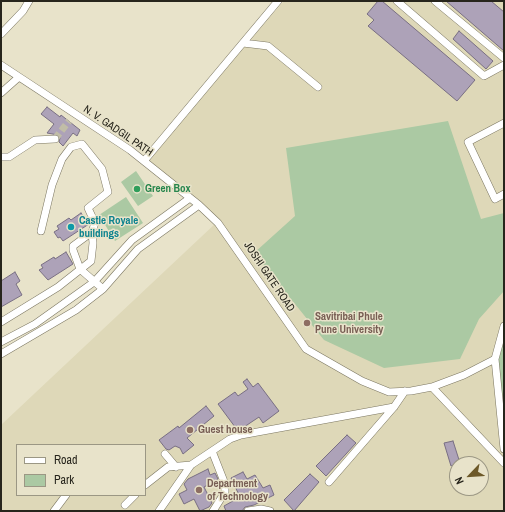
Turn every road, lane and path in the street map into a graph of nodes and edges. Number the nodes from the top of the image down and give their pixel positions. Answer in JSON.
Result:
{"nodes":[{"id":1,"x":29,"y":1,"type":"edge"},
{"id":2,"x":278,"y":1,"type":"edge"},
{"id":3,"x":396,"y":1,"type":"edge"},
{"id":4,"x":435,"y":1,"type":"edge"},
{"id":5,"x":1,"y":34,"type":"edge"},
{"id":6,"x":243,"y":43,"type":"junction"},
{"id":7,"x":504,"y":58,"type":"edge"},
{"id":8,"x":1,"y":65,"type":"edge"},
{"id":9,"x":504,"y":66,"type":"edge"},
{"id":10,"x":19,"y":76,"type":"junction"},
{"id":11,"x":318,"y":87,"type":"dead end"},
{"id":12,"x":1,"y":92,"type":"edge"},
{"id":13,"x":74,"y":114,"type":"junction"},
{"id":14,"x":69,"y":121,"type":"tunnel mouth"},
{"id":15,"x":504,"y":123,"type":"edge"},
{"id":16,"x":55,"y":140,"type":"dead end"},
{"id":17,"x":1,"y":157,"type":"edge"},
{"id":18,"x":144,"y":162,"type":"junction"},
{"id":19,"x":504,"y":194,"type":"edge"},
{"id":20,"x":190,"y":198,"type":"junction"},
{"id":21,"x":199,"y":205,"type":"junction"},
{"id":22,"x":218,"y":223,"type":"joint"},
{"id":23,"x":41,"y":230,"type":"dead end"},
{"id":24,"x":92,"y":232,"type":"junction"},
{"id":25,"x":80,"y":269,"type":"junction"},
{"id":26,"x":94,"y":282,"type":"junction"},
{"id":27,"x":103,"y":289,"type":"junction"},
{"id":28,"x":1,"y":322,"type":"edge"},
{"id":29,"x":504,"y":326,"type":"edge"},
{"id":30,"x":1,"y":342,"type":"edge"},
{"id":31,"x":1,"y":354,"type":"edge"},
{"id":32,"x":496,"y":359,"type":"junction"},
{"id":33,"x":432,"y":387,"type":"junction"},
{"id":34,"x":405,"y":391,"type":"junction"},
{"id":35,"x":394,"y":407,"type":"junction"},
{"id":36,"x":504,"y":449,"type":"edge"},
{"id":37,"x":212,"y":451,"type":"junction"},
{"id":38,"x":165,"y":454,"type":"dead end"},
{"id":39,"x":504,"y":464,"type":"edge"},
{"id":40,"x":191,"y":465,"type":"junction"},
{"id":41,"x":176,"y":467,"type":"junction"},
{"id":42,"x":328,"y":482,"type":"dead end"},
{"id":43,"x":146,"y":484,"type":"edge"},
{"id":44,"x":65,"y":496,"type":"edge"},
{"id":45,"x":134,"y":496,"type":"edge"},
{"id":46,"x":125,"y":505,"type":"dead end"},
{"id":47,"x":54,"y":511,"type":"edge"},
{"id":48,"x":159,"y":511,"type":"edge"},
{"id":49,"x":213,"y":511,"type":"edge"},
{"id":50,"x":248,"y":511,"type":"edge"},
{"id":51,"x":270,"y":511,"type":"edge"}],
"edges":[{"from":1,"to":5,"type":"street"},
{"from":2,"to":6,"type":"street"},
{"from":3,"to":9,"type":"street"},
{"from":4,"to":7,"type":"street"},
{"from":6,"to":11,"type":"street"},
{"from":6,"to":18,"type":"street"},
{"from":8,"to":10,"type":"street","name":"N. V. GADGIL PATH"},
{"from":10,"to":12,"type":"street"},
{"from":10,"to":13,"type":"street","name":"N. V. GADGIL PATH"},
{"from":13,"to":14,"type":"street"},
{"from":13,"to":18,"type":"street","name":"N. V. GADGIL PATH"},
{"from":15,"to":19,"type":"street"},
{"from":16,"to":17,"type":"street"},
{"from":18,"to":20,"type":"street","name":"N. V. GADGIL PATH"},
{"from":20,"to":21,"type":"street","name":"N. V. GADGIL PATH"},
{"from":20,"to":26,"type":"street"},
{"from":21,"to":22,"type":"street","name":"N. V. GADGIL PATH"},
{"from":21,"to":27,"type":"street"},
{"from":22,"to":34,"type":"street","name":"JOSHI GATE ROAD"},
{"from":23,"to":24,"type":"street"},
{"from":24,"to":25,"type":"street"},
{"from":24,"to":25,"type":"street"},
{"from":25,"to":26,"type":"street"},
{"from":25,"to":28,"type":"street"},
{"from":26,"to":27,"type":"street"},
{"from":26,"to":30,"type":"street"},
{"from":27,"to":31,"type":"street"},
{"from":29,"to":32,"type":"street"},
{"from":32,"to":33,"type":"street","name":"JOSHI GATE ROAD"},
{"from":32,"to":36,"type":"street"},
{"from":33,"to":34,"type":"street","name":"JOSHI GATE ROAD"},
{"from":33,"to":39,"type":"street"},
{"from":34,"to":35,"type":"street"},
{"from":35,"to":37,"type":"street"},
{"from":35,"to":42,"type":"street"},
{"from":37,"to":40,"type":"street"},
{"from":37,"to":49,"type":"street"},
{"from":38,"to":41,"type":"street"},
{"from":40,"to":41,"type":"street"},
{"from":40,"to":48,"type":"street"},
{"from":41,"to":43,"type":"street"},
{"from":44,"to":47,"type":"street"},
{"from":45,"to":46,"type":"street"},
{"from":50,"to":51,"type":"street"}]}
